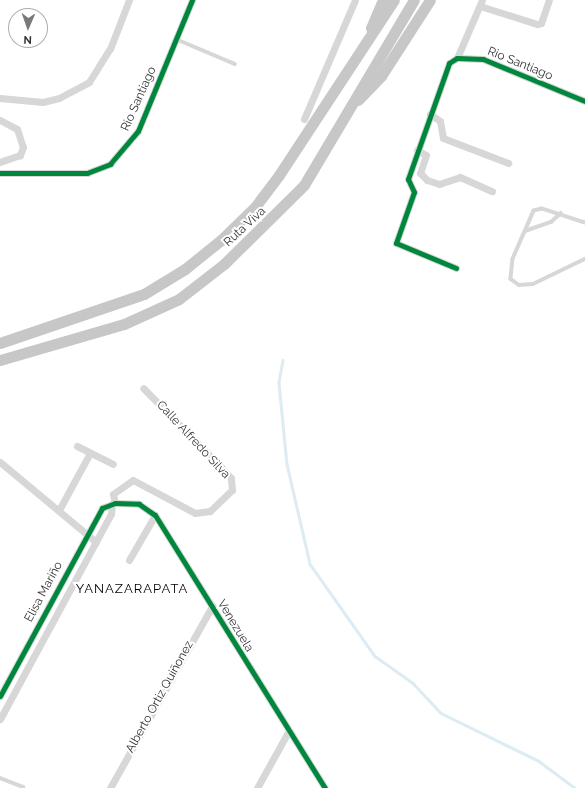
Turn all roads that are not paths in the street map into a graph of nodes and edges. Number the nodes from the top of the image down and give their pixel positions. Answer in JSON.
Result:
{"nodes":[{"id":1,"x":129,"y":0,"type":"edge"},
{"id":2,"x":192,"y":0,"type":"edge"},
{"id":3,"x":355,"y":0,"type":"edge"},
{"id":4,"x":383,"y":0,"type":"edge"},
{"id":5,"x":394,"y":0,"type":"edge"},
{"id":6,"x":414,"y":0,"type":"edge"},
{"id":7,"x":430,"y":0,"type":"edge"},
{"id":8,"x":549,"y":0,"type":"edge"},
{"id":9,"x":481,"y":3,"type":"edge"},
{"id":10,"x":176,"y":39,"type":"junction"},
{"id":11,"x":368,"y":43,"type":"junction"},
{"id":12,"x":457,"y":58,"type":"junction"},
{"id":13,"x":235,"y":64,"type":"dead end"},
{"id":14,"x":0,"y":98,"type":"edge"},
{"id":15,"x":585,"y":101,"type":"edge"},
{"id":16,"x":354,"y":102,"type":"junction"},
{"id":17,"x":430,"y":114,"type":"junction"},
{"id":18,"x":304,"y":119,"type":"dead end"},
{"id":19,"x":0,"y":120,"type":"edge"},
{"id":20,"x":417,"y":150,"type":"junction"},
{"id":21,"x":0,"y":162,"type":"edge"},
{"id":22,"x":508,"y":163,"type":"dead end"},
{"id":23,"x":0,"y":173,"type":"edge"},
{"id":24,"x":492,"y":191,"type":"dead end"},
{"id":25,"x":561,"y":213,"type":"junction"},
{"id":26,"x":585,"y":223,"type":"edge"},
{"id":27,"x":525,"y":231,"type":"junction"},
{"id":28,"x":585,"y":260,"type":"edge"},
{"id":29,"x":456,"y":268,"type":"dead end"},
{"id":30,"x":0,"y":343,"type":"edge"},
{"id":31,"x":0,"y":360,"type":"edge"},
{"id":32,"x":143,"y":388,"type":"dead end"},
{"id":33,"x":77,"y":446,"type":"dead end"},
{"id":34,"x":90,"y":453,"type":"junction"},
{"id":35,"x":0,"y":462,"type":"edge"},
{"id":36,"x":113,"y":464,"type":"dead end"},
{"id":37,"x":113,"y":504,"type":"junction"},
{"id":38,"x":59,"y":510,"type":"junction"},
{"id":39,"x":155,"y":515,"type":"junction"},
{"id":40,"x":87,"y":534,"type":"junction"},
{"id":41,"x":96,"y":542,"type":"junction"},
{"id":42,"x":129,"y":560,"type":"dead end"},
{"id":43,"x":212,"y":606,"type":"junction"},
{"id":44,"x":0,"y":696,"type":"edge"},
{"id":45,"x":0,"y":719,"type":"edge"},
{"id":46,"x":288,"y":732,"type":"junction"},
{"id":47,"x":0,"y":778,"type":"edge"},
{"id":48,"x":23,"y":787,"type":"edge"},
{"id":49,"x":110,"y":788,"type":"edge"},
{"id":50,"x":257,"y":788,"type":"edge"},
{"id":51,"x":325,"y":788,"type":"edge"}],
"edges":[{"from":1,"to":14,"type":"street"},
{"from":2,"to":10,"type":"street","name":"Rio Santiago"},
{"from":3,"to":18,"type":"street"},
{"from":4,"to":11,"type":"highway"},
{"from":5,"to":11,"type":"highway","name":"Ruta Viva"},
{"from":6,"to":16,"type":"highway","name":"Ruta Viva"},
{"from":7,"to":16,"type":"highway"},
{"from":8,"to":9,"type":"street"},
{"from":9,"to":12,"type":"street"},
{"from":10,"to":13,"type":"lane"},
{"from":10,"to":23,"type":"street","name":"Rio Santiago"},
{"from":11,"to":30,"type":"highway","name":"Ruta Viva"},
{"from":12,"to":15,"type":"street","name":"Rio Santiago"},
{"from":12,"to":17,"type":"street"},
{"from":16,"to":31,"type":"highway","name":"Ruta Viva"},
{"from":17,"to":20,"type":"street"},
{"from":17,"to":22,"type":"street"},
{"from":19,"to":21,"type":"street"},
{"from":20,"to":24,"type":"street"},
{"from":20,"to":29,"type":"street"},
{"from":25,"to":26,"type":"lane"},
{"from":25,"to":27,"type":"lane"},
{"from":25,"to":27,"type":"lane"},
{"from":27,"to":28,"type":"lane"},
{"from":32,"to":37,"type":"street","name":"Calle Alfredo Silva"},
{"from":33,"to":34,"type":"street"},
{"from":34,"to":36,"type":"street"},
{"from":34,"to":38,"type":"street"},
{"from":35,"to":38,"type":"street"},
{"from":37,"to":39,"type":"street","name":"Venezuela"},
{"from":37,"to":40,"type":"street","name":"Elisa Mariño"},
{"from":37,"to":41,"type":"street","name":"Elisa Mariño"},
{"from":38,"to":40,"type":"street"},
{"from":39,"to":42,"type":"street"},
{"from":39,"to":43,"type":"street","name":"Venezuela"},
{"from":40,"to":41,"type":"street"},
{"from":40,"to":44,"type":"street","name":"Elisa Mariño"},
{"from":41,"to":45,"type":"street","name":"Elisa Mariño"},
{"from":43,"to":46,"type":"street","name":"Venezuela"},
{"from":43,"to":49,"type":"street","name":"Alberto Ortiz Quiñonez"},
{"from":46,"to":50,"type":"street"},
{"from":46,"to":51,"type":"street","name":"Venezuela"},
{"from":47,"to":48,"type":"lane"}]}
